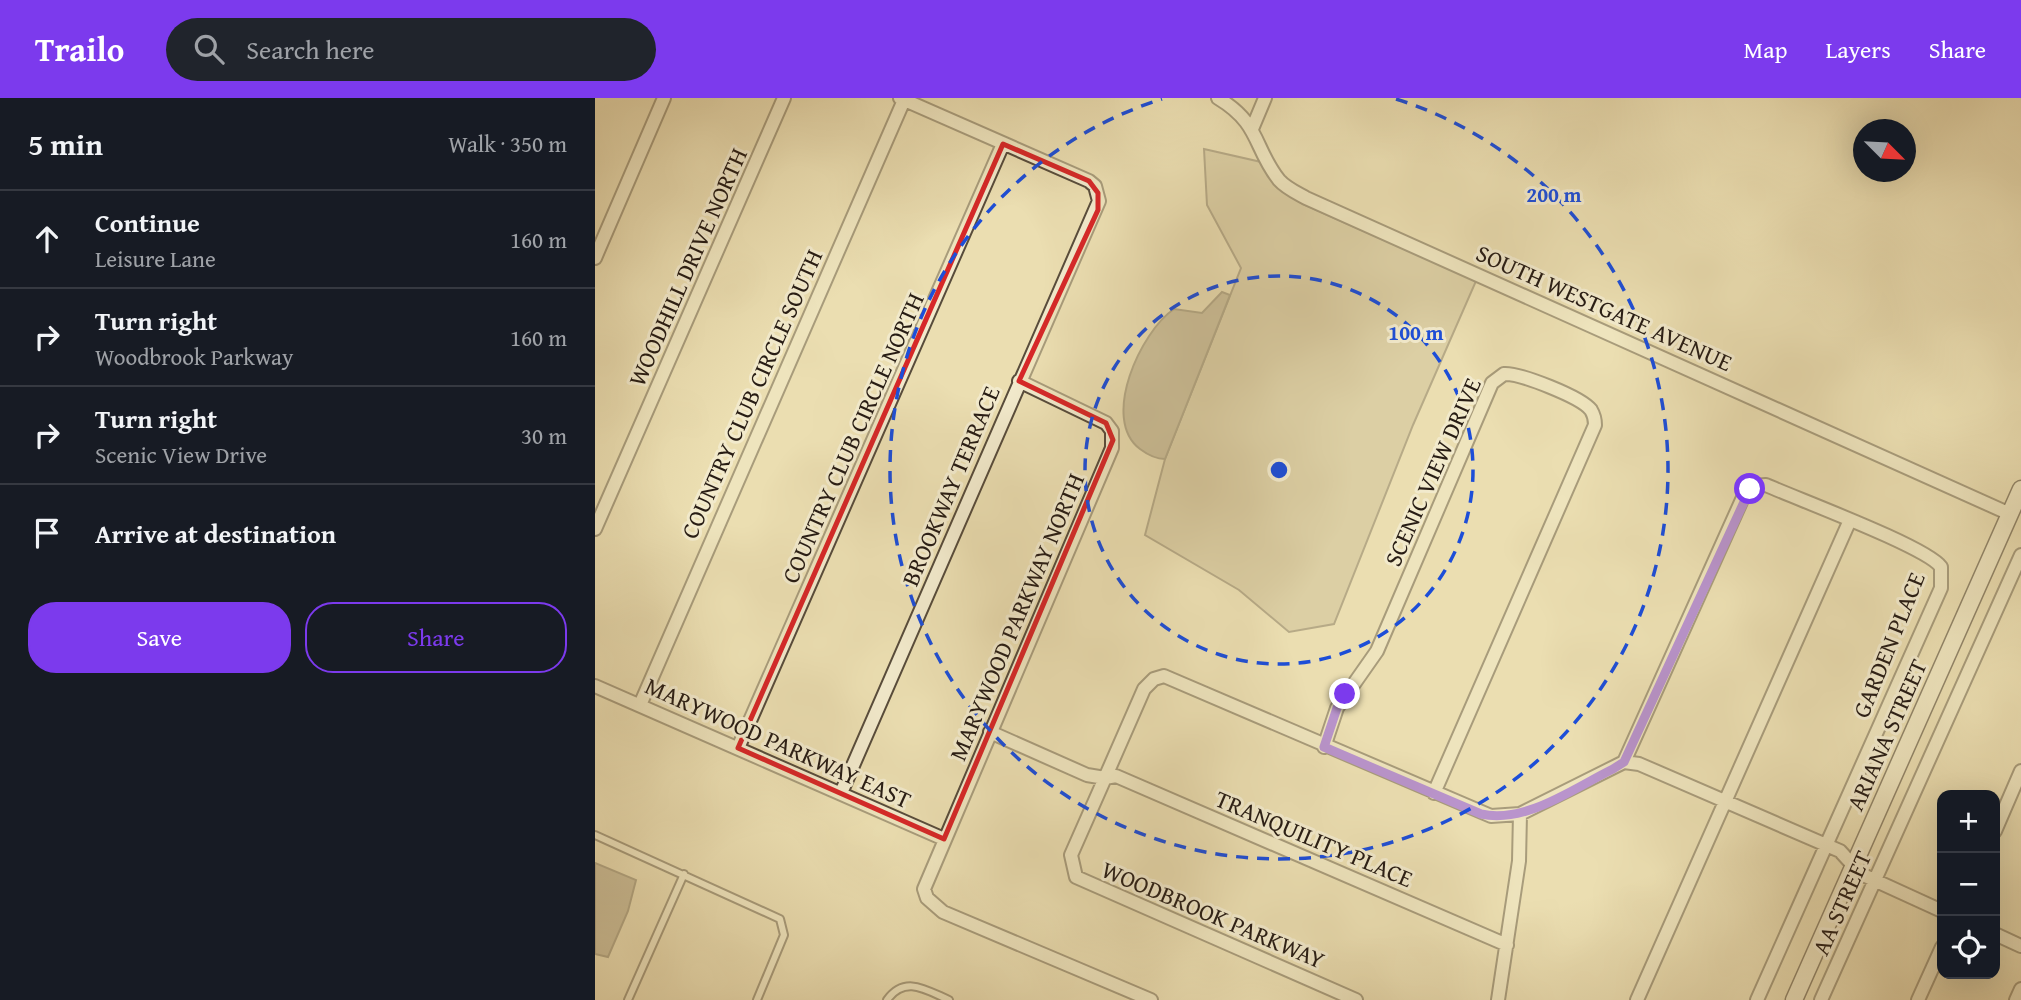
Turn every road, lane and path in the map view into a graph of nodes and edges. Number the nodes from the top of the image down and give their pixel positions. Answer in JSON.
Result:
{"nodes":[{"id":1,"x":664,"y":98,"type":"edge"},
{"id":2,"x":784,"y":98,"type":"edge"},
{"id":3,"x":1217,"y":98,"type":"edge"},
{"id":4,"x":1265,"y":98,"type":"edge"},
{"id":5,"x":902,"y":99,"type":"edge"},
{"id":6,"x":1252,"y":129,"type":"junction"},
{"id":7,"x":1003,"y":144,"type":"junction"},
{"id":8,"x":595,"y":258,"type":"edge"},
{"id":9,"x":1019,"y":381,"type":"junction"},
{"id":10,"x":2021,"y":489,"type":"edge"},
{"id":11,"x":2010,"y":514,"type":"junction"},
{"id":12,"x":1850,"y":520,"type":"junction"},
{"id":13,"x":595,"y":529,"type":"edge"},
{"id":14,"x":2021,"y":555,"type":"edge"},
{"id":15,"x":595,"y":686,"type":"edge"},
{"id":16,"x":640,"y":705,"type":"junction"},
{"id":17,"x":990,"y":732,"type":"junction"},
{"id":18,"x":1324,"y":747,"type":"junction"},
{"id":19,"x":738,"y":748,"type":"junction"},
{"id":20,"x":1624,"y":762,"type":"junction"},
{"id":21,"x":2021,"y":772,"type":"edge"},
{"id":22,"x":1105,"y":778,"type":"junction"},
{"id":23,"x":841,"y":793,"type":"junction"},
{"id":24,"x":1434,"y":793,"type":"junction"},
{"id":25,"x":1727,"y":800,"type":"junction"},
{"id":26,"x":1520,"y":814,"type":"junction"},
{"id":27,"x":2000,"y":820,"type":"edge"},
{"id":28,"x":595,"y":835,"type":"edge"},
{"id":29,"x":944,"y":839,"type":"junction"},
{"id":30,"x":1826,"y":844,"type":"junction"},
{"id":31,"x":1854,"y":864,"type":"junction"},
{"id":32,"x":684,"y":874,"type":"junction"},
{"id":33,"x":1875,"y":880,"type":"junction"},
{"id":34,"x":1937,"y":909,"type":"edge"},
{"id":35,"x":2000,"y":936,"type":"edge"},
{"id":36,"x":1507,"y":945,"type":"junction"},
{"id":37,"x":2021,"y":946,"type":"edge"},
{"id":38,"x":1937,"y":958,"type":"edge"},
{"id":39,"x":2021,"y":989,"type":"edge"},
{"id":40,"x":628,"y":1000,"type":"edge"},
{"id":41,"x":757,"y":1000,"type":"edge"},
{"id":42,"x":887,"y":1000,"type":"edge"},
{"id":43,"x":949,"y":1000,"type":"edge"},
{"id":44,"x":1151,"y":1000,"type":"edge"},
{"id":45,"x":1356,"y":1000,"type":"edge"},
{"id":46,"x":1498,"y":1000,"type":"edge"},
{"id":47,"x":1637,"y":1000,"type":"edge"},
{"id":48,"x":1757,"y":1000,"type":"edge"},
{"id":49,"x":1794,"y":1000,"type":"edge"},
{"id":50,"x":1821,"y":1000,"type":"edge"},
{"id":51,"x":1918,"y":1000,"type":"edge"},
{"id":52,"x":2016,"y":1000,"type":"edge"}],
"edges":[{"from":1,"to":8,"type":"street"},
{"from":2,"to":13,"type":"street","name":"WOODHILL DRIVE NORTH"},
{"from":3,"to":6,"type":"street","name":"SOUTH WESTGATE AVENUE"},
{"from":4,"to":6,"type":"street"},
{"from":5,"to":7,"type":"street"},
{"from":5,"to":16,"type":"street","name":"COUNTRY CLUB CIRCLE SOUTH"},
{"from":6,"to":11,"type":"street","name":"SOUTH WESTGATE AVENUE"},
{"from":7,"to":9,"type":"street","name":"BROOKWAY TERRACE"},
{"from":7,"to":19,"type":"street","name":"COUNTRY CLUB CIRCLE NORTH"},
{"from":9,"to":17,"type":"street","name":"MARYWOOD PARKWAY NORTH"},
{"from":9,"to":23,"type":"street","name":"BROOKWAY TERRACE"},
{"from":10,"to":11,"type":"street","name":"ARIANA STREET"},
{"from":11,"to":31,"type":"street","name":"ARIANA STREET"},
{"from":12,"to":20,"type":"street","name":"GARDEN PLACE"},
{"from":12,"to":25,"type":"street"},
{"from":12,"to":30,"type":"street","name":"GARDEN PLACE"},
{"from":14,"to":33,"type":"street","name":"AA STREET"},
{"from":15,"to":16,"type":"street","name":"MARYWOOD PARKWAY EAST"},
{"from":16,"to":19,"type":"street","name":"MARYWOOD PARKWAY EAST"},
{"from":17,"to":22,"type":"street"},
{"from":17,"to":29,"type":"street","name":"MARYWOOD PARKWAY NORTH"},
{"from":18,"to":22,"type":"street","name":"WOODBROOK PARKWAY"},
{"from":18,"to":24,"type":"street","name":"WOODBROOK PARKWAY"},
{"from":18,"to":24,"type":"street","name":"SCENIC VIEW DRIVE"},
{"from":19,"to":23,"type":"street","name":"MARYWOOD PARKWAY EAST"},
{"from":20,"to":25,"type":"street"},
{"from":20,"to":26,"type":"street","name":"WOODBROOK PARKWAY"},
{"from":21,"to":27,"type":"street"},
{"from":22,"to":36,"type":"street","name":"TRANQUILITY PLACE"},
{"from":22,"to":45,"type":"street","name":"WOODBROOK PARKWAY"},
{"from":23,"to":29,"type":"street","name":"MARYWOOD PARKWAY EAST"},
{"from":24,"to":26,"type":"street","name":"WOODBROOK PARKWAY"},
{"from":25,"to":30,"type":"street"},
{"from":25,"to":47,"type":"street"},
{"from":26,"to":36,"type":"street"},
{"from":28,"to":32,"type":"lane"},
{"from":29,"to":44,"type":"street","name":"MARYWOOD PARKWAY NORTH"},
{"from":30,"to":31,"type":"street"},
{"from":30,"to":48,"type":"street","name":"GARDEN PLACE"},
{"from":31,"to":33,"type":"street"},
{"from":31,"to":49,"type":"street","name":"ARIANA STREET"},
{"from":32,"to":40,"type":"lane"},
{"from":32,"to":41,"type":"lane"},
{"from":33,"to":34,"type":"street"},
{"from":33,"to":50,"type":"street","name":"AA STREET"},
{"from":35,"to":37,"type":"street"},
{"from":36,"to":46,"type":"street"},
{"from":38,"to":51,"type":"street"},
{"from":39,"to":52,"type":"street"},
{"from":42,"to":43,"type":"lane"}]}
